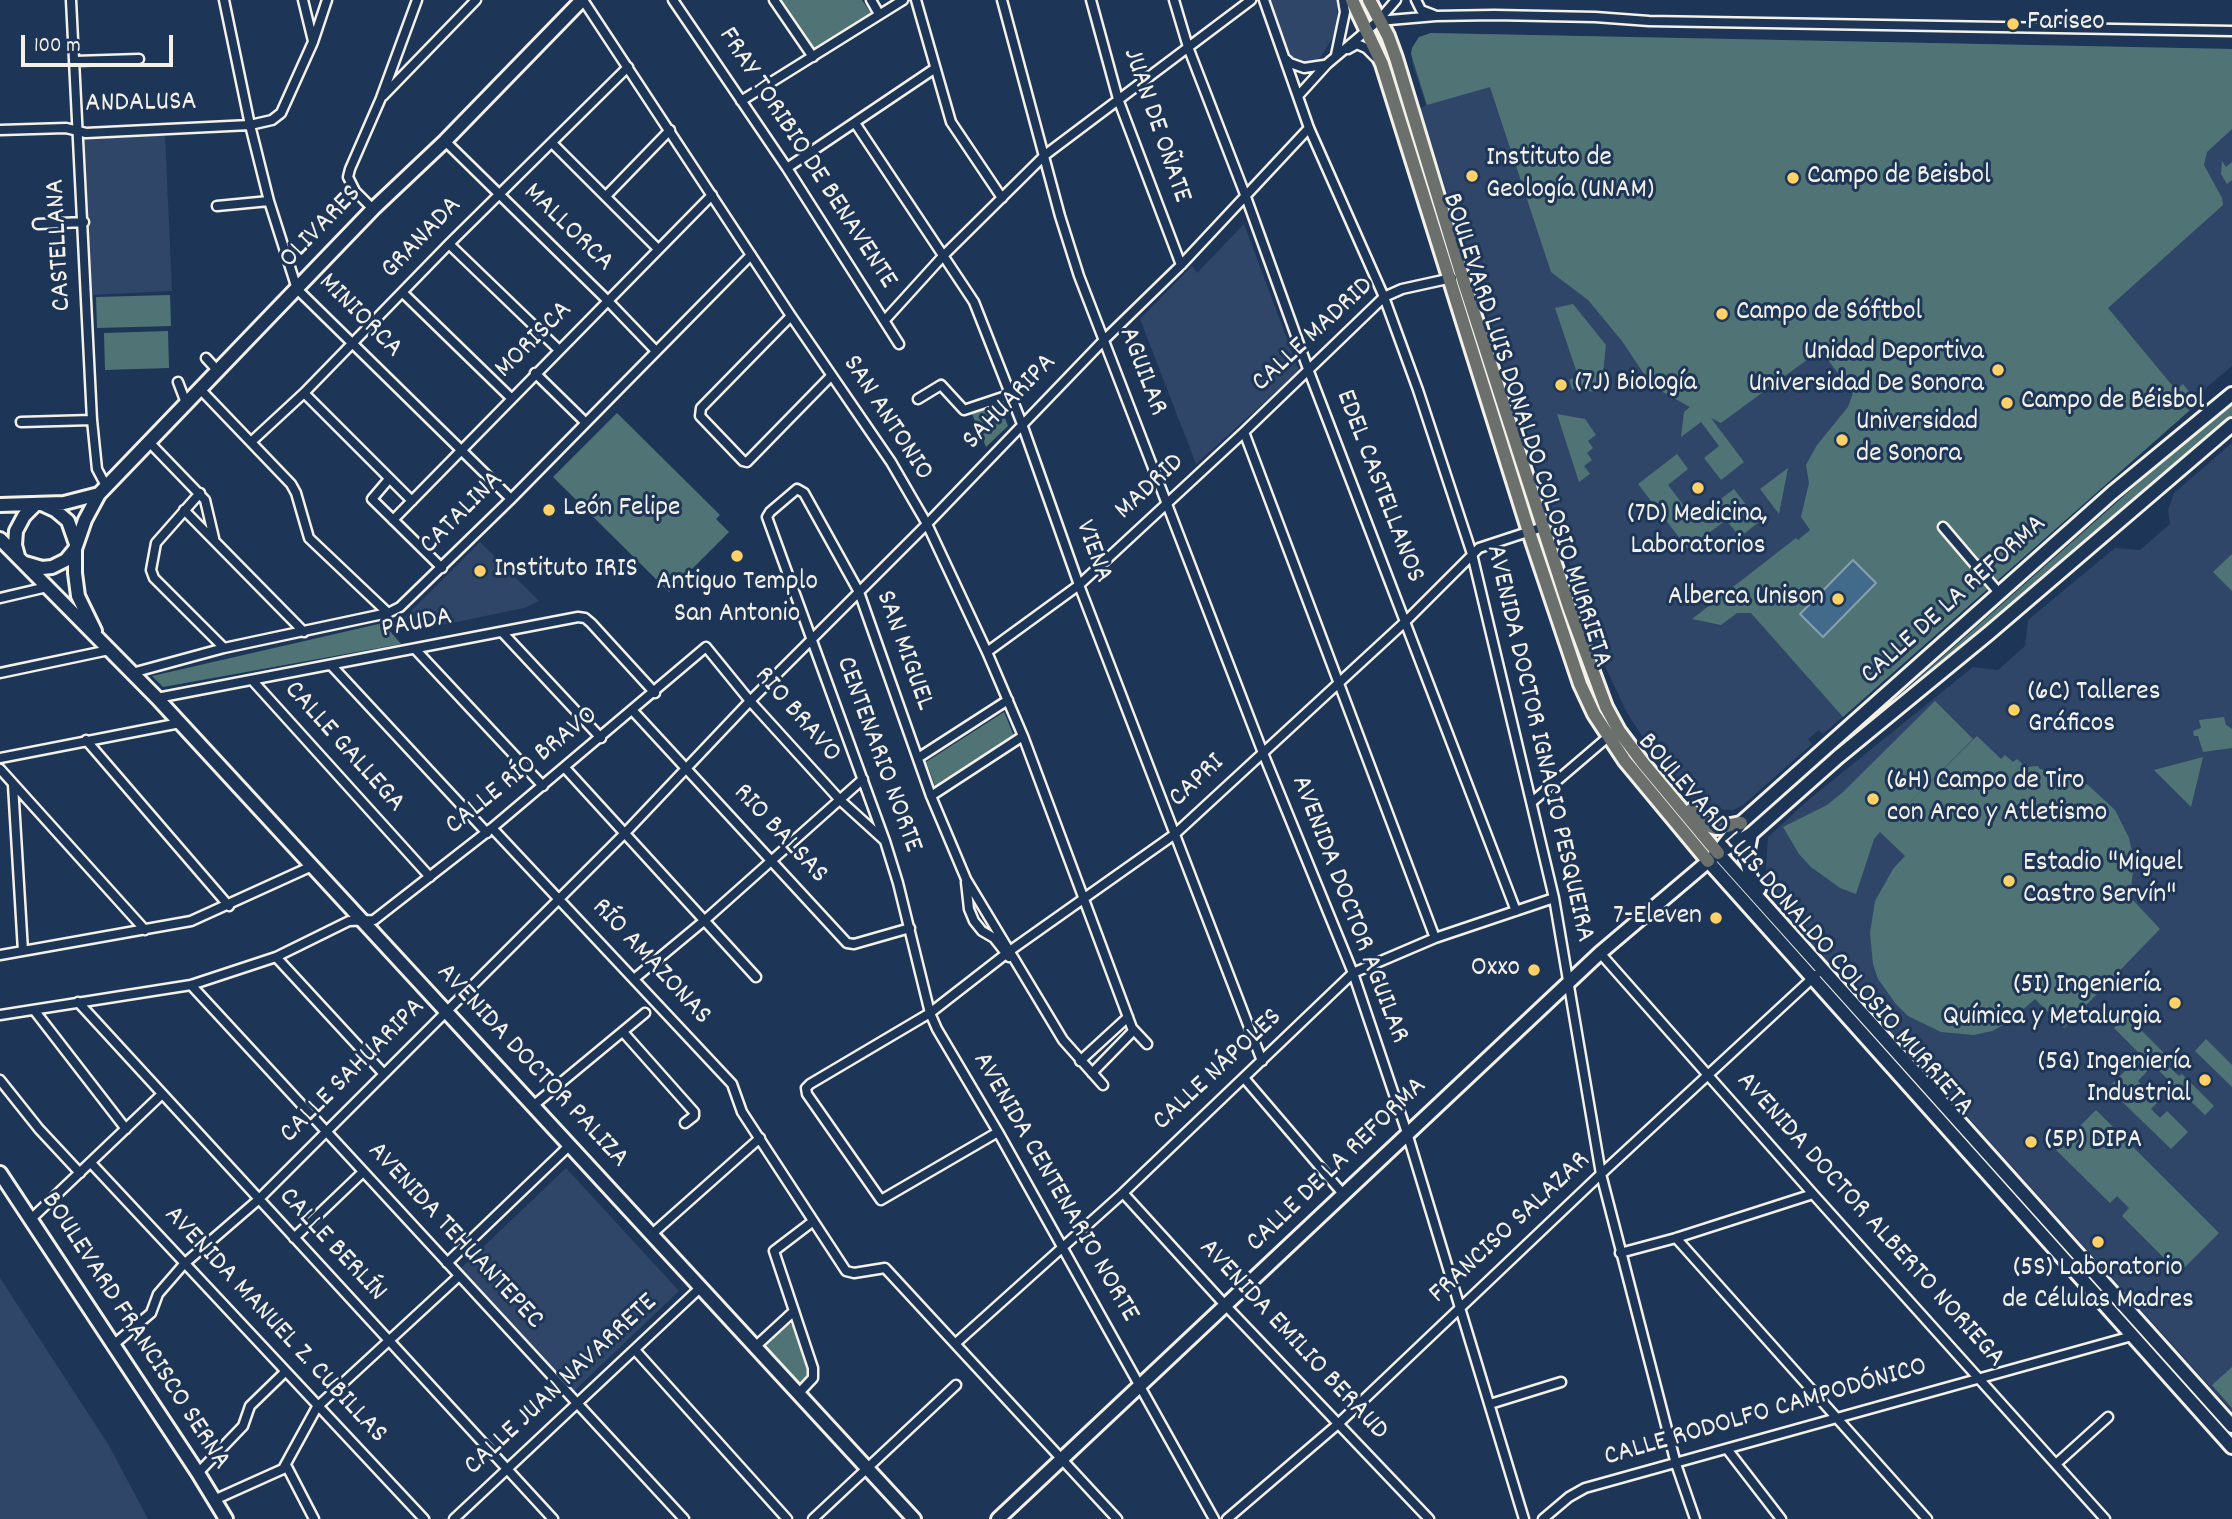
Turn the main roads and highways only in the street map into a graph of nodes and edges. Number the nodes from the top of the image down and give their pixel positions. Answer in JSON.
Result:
{"nodes":[{"id":1,"x":583,"y":0,"type":"edge"},
{"id":2,"x":1352,"y":0,"type":"edge"},
{"id":3,"x":1370,"y":0,"type":"edge"},
{"id":4,"x":1456,"y":277,"type":"junction"},
{"id":5,"x":2232,"y":394,"type":"edge"},
{"id":6,"x":2232,"y":425,"type":"edge"},
{"id":7,"x":102,"y":490,"type":"junction"},
{"id":8,"x":39,"y":504,"type":"junction"},
{"id":9,"x":0,"y":505,"type":"edge"},
{"id":10,"x":0,"y":539,"type":"edge"},
{"id":11,"x":76,"y":547,"type":"junction"},
{"id":12,"x":21,"y":560,"type":"junction"},
{"id":13,"x":1557,"y":619,"type":"junction"},
{"id":14,"x":106,"y":647,"type":"junction"},
{"id":15,"x":1606,"y":707,"type":"junction"},
{"id":16,"x":1741,"y":823,"type":"junction"},
{"id":17,"x":1751,"y":834,"type":"junction"},
{"id":18,"x":1713,"y":857,"type":"junction"},
{"id":19,"x":1797,"y":940,"type":"junction"},
{"id":20,"x":0,"y":1173,"type":"edge"},
{"id":21,"x":2232,"y":1426,"type":"edge"},
{"id":22,"x":2232,"y":1447,"type":"edge"},
{"id":23,"x":226,"y":1519,"type":"edge"},
{"id":24,"x":914,"y":1519,"type":"edge"},
{"id":25,"x":998,"y":1519,"type":"edge"}],
"edges":[{"from":1,"to":7,"type":"main road","name":"OLIVARES"},
{"from":2,"to":4,"type":"main road","name":"BOULEVARD LUIS DONALDO COLOSIO MURRIETA"},
{"from":3,"to":4,"type":"main road","name":"BOULEVARD LUIS DONALDO COLOSIO MURRIETA"},
{"from":4,"to":13,"type":"main road","name":"BOULEVARD LUIS DONALDO COLOSIO MURRIETA"},
{"from":4,"to":15,"type":"main road","name":"BOULEVARD LUIS DONALDO COLOSIO MURRIETA"},
{"from":5,"to":16,"type":"main road","name":"CALLE DE LA REFORMA"},
{"from":6,"to":17,"type":"main road","name":"CALLE DE LA REFORMA"},
{"from":7,"to":8,"type":"main road"},
{"from":7,"to":11,"type":"main road","name":"OLIVARES"},
{"from":8,"to":9,"type":"main road"},
{"from":8,"to":11,"type":"main road"},
{"from":8,"to":12,"type":"main road"},
{"from":10,"to":12,"type":"main road","name":"AVENIDA DOCTOR PALIZA"},
{"from":11,"to":12,"type":"main road"},
{"from":11,"to":14,"type":"main road","name":"OLIVARES"},
{"from":12,"to":14,"type":"main road","name":"AVENIDA DOCTOR PALIZA"},
{"from":13,"to":15,"type":"main road"},
{"from":13,"to":18,"type":"main road","name":"BOULEVARD LUIS DONALDO COLOSIO MURRIETA"},
{"from":14,"to":24,"type":"main road","name":"AVENIDA DOCTOR PALIZA"},
{"from":15,"to":16,"type":"main road"},
{"from":15,"to":18,"type":"main road","name":"BOULEVARD LUIS DONALDO COLOSIO MURRIETA"},
{"from":16,"to":18,"type":"main road","name":"CALLE DE LA REFORMA"},
{"from":17,"to":18,"type":"main road","name":"CALLE DE LA REFORMA"},
{"from":17,"to":19,"type":"main road"},
{"from":18,"to":19,"type":"main road","name":"BOULEVARD LUIS DONALDO COLOSIO MURRIETA"},
{"from":18,"to":22,"type":"main road","name":"BOULEVARD LUIS DONALDO COLOSIO MURRIETA"},
{"from":18,"to":25,"type":"main road","name":"CALLE DE LA REFORMA"},
{"from":19,"to":21,"type":"main road","name":"BOULEVARD LUIS DONALDO COLOSIO MURRIETA"},
{"from":20,"to":23,"type":"main road","name":"BOULEVARD FRANCISCO SERNA"}]}
